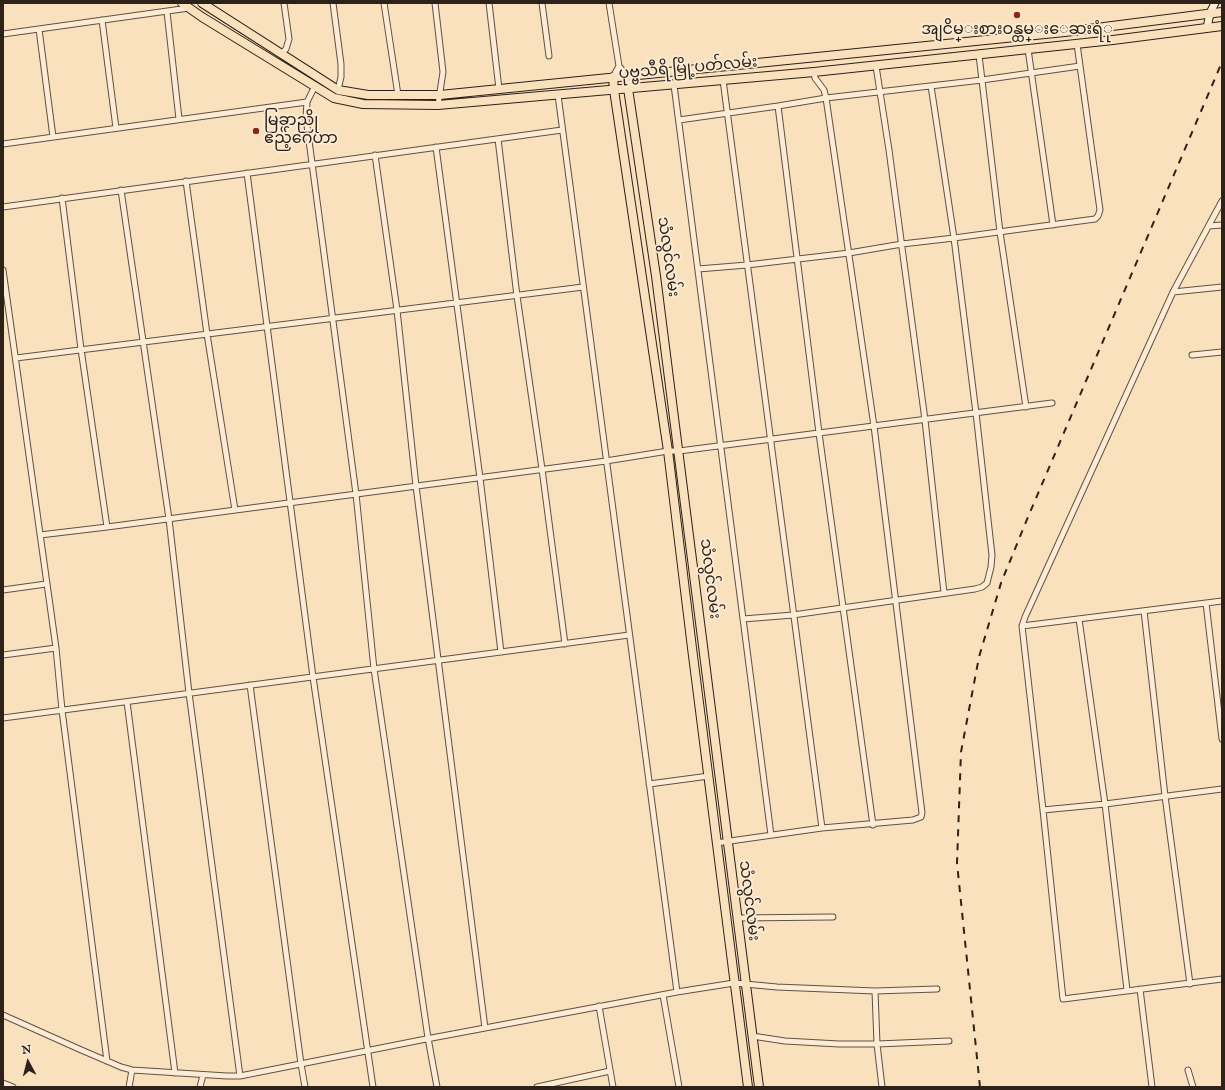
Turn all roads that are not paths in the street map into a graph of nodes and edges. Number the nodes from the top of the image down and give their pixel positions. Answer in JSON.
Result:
{"nodes":[{"id":1,"x":284,"y":3,"type":"edge"},
{"id":2,"x":333,"y":3,"type":"edge"},
{"id":3,"x":384,"y":3,"type":"edge"},
{"id":4,"x":436,"y":3,"type":"edge"},
{"id":5,"x":489,"y":3,"type":"edge"},
{"id":6,"x":542,"y":3,"type":"edge"},
{"id":7,"x":610,"y":3,"type":"edge"},
{"id":8,"x":1215,"y":3,"type":"edge"},
{"id":9,"x":205,"y":5,"type":"edge"},
{"id":10,"x":186,"y":6,"type":"edge"},
{"id":11,"x":167,"y":12,"type":"junction"},
{"id":12,"x":1222,"y":12,"type":"edge"},
{"id":13,"x":1210,"y":14,"type":"junction"},
{"id":14,"x":202,"y":17,"type":"junction"},
{"id":15,"x":102,"y":20,"type":"junction"},
{"id":16,"x":1222,"y":26,"type":"edge"},
{"id":17,"x":1207,"y":28,"type":"junction"},
{"id":18,"x":39,"y":29,"type":"junction"},
{"id":19,"x":3,"y":34,"type":"edge"},
{"id":20,"x":1078,"y":44,"type":"junction"},
{"id":21,"x":1028,"y":49,"type":"junction"},
{"id":22,"x":281,"y":54,"type":"junction"},
{"id":23,"x":979,"y":55,"type":"junction"},
{"id":24,"x":549,"y":56,"type":"dead end"},
{"id":25,"x":619,"y":66,"type":"junction"},
{"id":26,"x":876,"y":66,"type":"junction"},
{"id":27,"x":1080,"y":66,"type":"junction"},
{"id":28,"x":814,"y":72,"type":"junction"},
{"id":29,"x":1031,"y":73,"type":"junction"},
{"id":30,"x":626,"y":75,"type":"junction"},
{"id":31,"x":613,"y":77,"type":"junction"},
{"id":32,"x":723,"y":80,"type":"junction"},
{"id":33,"x":982,"y":80,"type":"junction"},
{"id":34,"x":674,"y":85,"type":"junction"},
{"id":35,"x":931,"y":86,"type":"junction"},
{"id":36,"x":314,"y":88,"type":"junction"},
{"id":37,"x":499,"y":89,"type":"junction"},
{"id":38,"x":628,"y":89,"type":"junction"},
{"id":39,"x":338,"y":90,"type":"junction"},
{"id":40,"x":614,"y":90,"type":"junction"},
{"id":41,"x":880,"y":92,"type":"junction"},
{"id":42,"x":398,"y":95,"type":"junction"},
{"id":43,"x":440,"y":95,"type":"junction"},
{"id":44,"x":558,"y":95,"type":"junction"},
{"id":45,"x":826,"y":98,"type":"junction"},
{"id":46,"x":307,"y":102,"type":"junction"},
{"id":47,"x":438,"y":106,"type":"junction"},
{"id":48,"x":778,"y":106,"type":"junction"},
{"id":49,"x":727,"y":114,"type":"junction"},
{"id":50,"x":179,"y":119,"type":"junction"},
{"id":51,"x":678,"y":120,"type":"junction"},
{"id":52,"x":116,"y":128,"type":"junction"},
{"id":53,"x":562,"y":130,"type":"junction"},
{"id":54,"x":53,"y":137,"type":"junction"},
{"id":55,"x":498,"y":138,"type":"junction"},
{"id":56,"x":3,"y":144,"type":"edge"},
{"id":57,"x":436,"y":147,"type":"junction"},
{"id":58,"x":375,"y":155,"type":"junction"},
{"id":59,"x":312,"y":164,"type":"junction"},
{"id":60,"x":247,"y":173,"type":"junction"},
{"id":61,"x":186,"y":181,"type":"junction"},
{"id":62,"x":121,"y":190,"type":"junction"},
{"id":63,"x":62,"y":198,"type":"junction"},
{"id":64,"x":1222,"y":201,"type":"edge"},
{"id":65,"x":3,"y":207,"type":"edge"},
{"id":66,"x":1053,"y":225,"type":"junction"},
{"id":67,"x":1222,"y":225,"type":"edge"},
{"id":68,"x":1209,"y":226,"type":"junction"},
{"id":69,"x":1000,"y":232,"type":"junction"},
{"id":70,"x":954,"y":238,"type":"junction"},
{"id":71,"x":902,"y":244,"type":"junction"},
{"id":72,"x":849,"y":253,"type":"junction"},
{"id":73,"x":798,"y":259,"type":"junction"},
{"id":74,"x":747,"y":265,"type":"junction"},
{"id":75,"x":3,"y":270,"type":"edge"},
{"id":76,"x":698,"y":270,"type":"junction"},
{"id":77,"x":583,"y":287,"type":"junction"},
{"id":78,"x":1222,"y":287,"type":"edge"},
{"id":79,"x":1173,"y":292,"type":"junction"},
{"id":80,"x":517,"y":296,"type":"junction"},
{"id":81,"x":457,"y":303,"type":"junction"},
{"id":82,"x":397,"y":310,"type":"junction"},
{"id":83,"x":334,"y":318,"type":"junction"},
{"id":84,"x":267,"y":326,"type":"junction"},
{"id":85,"x":207,"y":334,"type":"junction"},
{"id":86,"x":143,"y":342,"type":"junction"},
{"id":87,"x":82,"y":349,"type":"junction"},
{"id":88,"x":1222,"y":352,"type":"edge"},
{"id":89,"x":1192,"y":355,"type":"dead end"},
{"id":90,"x":16,"y":358,"type":"junction"},
{"id":91,"x":1052,"y":404,"type":"dead end"},
{"id":92,"x":1026,"y":407,"type":"junction"},
{"id":93,"x":976,"y":413,"type":"junction"},
{"id":94,"x":925,"y":420,"type":"junction"},
{"id":95,"x":874,"y":426,"type":"junction"},
{"id":96,"x":820,"y":433,"type":"junction"},
{"id":97,"x":770,"y":439,"type":"junction"},
{"id":98,"x":721,"y":446,"type":"junction"},
{"id":99,"x":668,"y":451,"type":"junction"},
{"id":100,"x":679,"y":451,"type":"junction"},
{"id":101,"x":606,"y":461,"type":"junction"},
{"id":102,"x":542,"y":470,"type":"junction"},
{"id":103,"x":480,"y":478,"type":"junction"},
{"id":104,"x":416,"y":486,"type":"junction"},
{"id":105,"x":356,"y":494,"type":"junction"},
{"id":106,"x":290,"y":503,"type":"junction"},
{"id":107,"x":235,"y":510,"type":"junction"},
{"id":108,"x":169,"y":519,"type":"junction"},
{"id":109,"x":107,"y":527,"type":"junction"},
{"id":110,"x":40,"y":535,"type":"junction"},
{"id":111,"x":46,"y":584,"type":"junction"},
{"id":112,"x":3,"y":590,"type":"edge"},
{"id":113,"x":944,"y":593,"type":"junction"},
{"id":114,"x":896,"y":600,"type":"junction"},
{"id":115,"x":1222,"y":601,"type":"edge"},
{"id":116,"x":1206,"y":603,"type":"junction"},
{"id":117,"x":843,"y":607,"type":"junction"},
{"id":118,"x":1144,"y":610,"type":"junction"},
{"id":119,"x":793,"y":614,"type":"junction"},
{"id":120,"x":743,"y":619,"type":"junction"},
{"id":121,"x":1079,"y":619,"type":"junction"},
{"id":122,"x":1022,"y":626,"type":"junction"},
{"id":123,"x":629,"y":635,"type":"junction"},
{"id":124,"x":565,"y":644,"type":"junction"},
{"id":125,"x":56,"y":648,"type":"junction"},
{"id":126,"x":501,"y":652,"type":"junction"},
{"id":127,"x":3,"y":655,"type":"edge"},
{"id":128,"x":438,"y":660,"type":"junction"},
{"id":129,"x":374,"y":669,"type":"junction"},
{"id":130,"x":313,"y":677,"type":"junction"},
{"id":131,"x":250,"y":685,"type":"junction"},
{"id":132,"x":189,"y":693,"type":"junction"},
{"id":133,"x":127,"y":702,"type":"junction"},
{"id":134,"x":62,"y":710,"type":"junction"},
{"id":135,"x":3,"y":718,"type":"edge"},
{"id":136,"x":1222,"y":739,"type":"edge"},
{"id":137,"x":709,"y":776,"type":"junction"},
{"id":138,"x":649,"y":784,"type":"junction"},
{"id":139,"x":1222,"y":789,"type":"edge"},
{"id":140,"x":1165,"y":796,"type":"junction"},
{"id":141,"x":1104,"y":804,"type":"junction"},
{"id":142,"x":1043,"y":810,"type":"junction"},
{"id":143,"x":873,"y":825,"type":"junction"},
{"id":144,"x":822,"y":828,"type":"junction"},
{"id":145,"x":771,"y":835,"type":"junction"},
{"id":146,"x":727,"y":841,"type":"junction"},
{"id":147,"x":716,"y":843,"type":"junction"},
{"id":148,"x":833,"y":917,"type":"dead end"},
{"id":149,"x":737,"y":918,"type":"junction"},
{"id":150,"x":1222,"y":979,"type":"edge"},
{"id":151,"x":734,"y":983,"type":"junction"},
{"id":152,"x":745,"y":984,"type":"junction"},
{"id":153,"x":1190,"y":984,"type":"junction"},
{"id":154,"x":937,"y":989,"type":"dead end"},
{"id":155,"x":1140,"y":989,"type":"junction"},
{"id":156,"x":1127,"y":990,"type":"junction"},
{"id":157,"x":875,"y":991,"type":"junction"},
{"id":158,"x":677,"y":992,"type":"junction"},
{"id":159,"x":663,"y":994,"type":"junction"},
{"id":160,"x":599,"y":1006,"type":"junction"},
{"id":161,"x":3,"y":1015,"type":"edge"},
{"id":162,"x":485,"y":1028,"type":"junction"},
{"id":163,"x":752,"y":1036,"type":"junction"},
{"id":164,"x":428,"y":1038,"type":"junction"},
{"id":165,"x":948,"y":1041,"type":"dead end"},
{"id":166,"x":877,"y":1044,"type":"junction"},
{"id":167,"x":367,"y":1050,"type":"junction"},
{"id":168,"x":107,"y":1061,"type":"junction"},
{"id":169,"x":301,"y":1064,"type":"junction"},
{"id":170,"x":132,"y":1070,"type":"junction"},
{"id":171,"x":1188,"y":1070,"type":"dead end"},
{"id":172,"x":610,"y":1071,"type":"junction"},
{"id":173,"x":175,"y":1073,"type":"junction"},
{"id":174,"x":203,"y":1075,"type":"junction"},
{"id":175,"x":240,"y":1076,"type":"junction"},
{"id":176,"x":3,"y":1083,"type":"edge"},
{"id":177,"x":13,"y":1087,"type":"edge"},
{"id":178,"x":129,"y":1087,"type":"edge"},
{"id":179,"x":200,"y":1087,"type":"edge"},
{"id":180,"x":305,"y":1087,"type":"edge"},
{"id":181,"x":373,"y":1087,"type":"edge"},
{"id":182,"x":437,"y":1087,"type":"edge"},
{"id":183,"x":537,"y":1087,"type":"edge"},
{"id":184,"x":613,"y":1087,"type":"edge"},
{"id":185,"x":679,"y":1087,"type":"edge"},
{"id":186,"x":748,"y":1087,"type":"edge"},
{"id":187,"x":758,"y":1087,"type":"edge"},
{"id":188,"x":882,"y":1087,"type":"edge"},
{"id":189,"x":1152,"y":1087,"type":"edge"},
{"id":190,"x":1193,"y":1087,"type":"edge"}],
"edges":[{"from":1,"to":22,"type":"street"},
{"from":2,"to":39,"type":"street"},
{"from":3,"to":42,"type":"street"},
{"from":4,"to":43,"type":"street"},
{"from":5,"to":37,"type":"street"},
{"from":6,"to":24,"type":"street"},
{"from":7,"to":25,"type":"street"},
{"from":8,"to":13,"type":"main road"},
{"from":9,"to":14,"type":"main road"},
{"from":9,"to":22,"type":"main road","name":"ပုဗ္ဗသီရိ မြို့ပတ်လမ်း"},
{"from":10,"to":11,"type":"street"},
{"from":10,"to":14,"type":"main road","name":"ပုဗ္ဗသီရိ မြို့ပတ်လမ်း"},
{"from":11,"to":15,"type":"street"},
{"from":11,"to":50,"type":"street"},
{"from":12,"to":13,"type":"main road","name":"ပုဗ္ဗသီရိ မြို့ပတ်လမ်း"},
{"from":13,"to":17,"type":"main road"},
{"from":13,"to":30,"type":"main road","name":"ပုဗ္ဗသီရိ မြို့ပတ်လမ်း"},
{"from":14,"to":36,"type":"main road","name":"ပုဗ္ဗသီရိ မြို့ပတ်လမ်း"},
{"from":15,"to":18,"type":"street"},
{"from":15,"to":52,"type":"street"},
{"from":16,"to":17,"type":"main road","name":"ပုဗ္ဗသီရိ မြို့ပတ်လမ်း"},
{"from":17,"to":20,"type":"main road","name":"ပုဗ္ဗသီရိ မြို့ပတ်လမ်း"},
{"from":18,"to":19,"type":"street"},
{"from":18,"to":54,"type":"street"},
{"from":20,"to":21,"type":"main road","name":"ပုဗ္ဗသီရိ မြို့ပတ်လမ်း"},
{"from":20,"to":27,"type":"street"},
{"from":21,"to":23,"type":"main road","name":"ပုဗ္ဗသီရိ မြို့ပတ်လမ်း"},
{"from":21,"to":29,"type":"street"},
{"from":22,"to":39,"type":"main road","name":"ပုဗ္ဗသီရိ မြို့ပတ်လမ်း"},
{"from":23,"to":26,"type":"main road","name":"ပုဗ္ဗသီရိ မြို့ပတ်လမ်း"},
{"from":23,"to":33,"type":"street"},
{"from":25,"to":30,"type":"street"},
{"from":25,"to":31,"type":"street"},
{"from":26,"to":28,"type":"main road","name":"ပုဗ္ဗသီရိ မြို့ပတ်လမ်း"},
{"from":26,"to":41,"type":"street"},
{"from":27,"to":29,"type":"street"},
{"from":27,"to":66,"type":"street"},
{"from":28,"to":32,"type":"main road","name":"ပုဗ္ဗသီရိ မြို့ပတ်လမ်း"},
{"from":28,"to":45,"type":"street"},
{"from":29,"to":33,"type":"street"},
{"from":29,"to":66,"type":"street"},
{"from":30,"to":31,"type":"main road","name":"ပုဗ္ဗသီရိ မြို့ပတ်လမ်း"},
{"from":30,"to":38,"type":"main road","name":"သံလွင်လမ်း"},
{"from":31,"to":37,"type":"main road","name":"ပုဗ္ဗသီရိ မြို့ပတ်လမ်း"},
{"from":31,"to":40,"type":"main road","name":"သံလွင်လမ်း"},
{"from":32,"to":34,"type":"main road","name":"ပုဗ္ဗသီရိ မြို့ပတ်လမ်း"},
{"from":32,"to":49,"type":"street"},
{"from":33,"to":35,"type":"street"},
{"from":33,"to":69,"type":"street"},
{"from":34,"to":38,"type":"main road","name":"ပုဗ္ဗသီရိ မြို့ပတ်လမ်း"},
{"from":34,"to":51,"type":"street"},
{"from":35,"to":41,"type":"street"},
{"from":35,"to":70,"type":"street"},
{"from":36,"to":46,"type":"street"},
{"from":36,"to":47,"type":"main road","name":"ပုဗ္ဗသီရိ မြို့ပတ်လမ်း"},
{"from":37,"to":43,"type":"main road","name":"ပုဗ္ဗသီရိ မြို့ပတ်လမ်း"},
{"from":38,"to":40,"type":"main road","name":"ပုဗ္ဗသီရိ မြို့ပတ်လမ်း"},
{"from":38,"to":100,"type":"main road","name":"သံလွင်လမ်း"},
{"from":39,"to":42,"type":"main road","name":"ပုဗ္ဗသီရိ မြို့ပတ်လမ်း"},
{"from":40,"to":44,"type":"main road","name":"ပုဗ္ဗသီရိ မြို့ပတ်လမ်း"},
{"from":40,"to":99,"type":"main road","name":"သံလွင်လမ်း"},
{"from":41,"to":45,"type":"street"},
{"from":41,"to":71,"type":"street"},
{"from":42,"to":43,"type":"main road","name":"ပုဗ္ဗသီရိ မြို့ပတ်လမ်း"},
{"from":43,"to":47,"type":"street"},
{"from":44,"to":47,"type":"main road","name":"ပုဗ္ဗသီရိ မြို့ပတ်လမ်း"},
{"from":44,"to":53,"type":"street"},
{"from":45,"to":48,"type":"street"},
{"from":45,"to":72,"type":"street"},
{"from":46,"to":50,"type":"street"},
{"from":46,"to":59,"type":"street"},
{"from":48,"to":49,"type":"street"},
{"from":48,"to":73,"type":"street"},
{"from":49,"to":51,"type":"street"},
{"from":49,"to":74,"type":"street"},
{"from":50,"to":52,"type":"street"},
{"from":51,"to":76,"type":"street"},
{"from":52,"to":54,"type":"street"},
{"from":53,"to":55,"type":"street"},
{"from":53,"to":77,"type":"street"},
{"from":54,"to":56,"type":"street"},
{"from":55,"to":57,"type":"street"},
{"from":55,"to":80,"type":"street"},
{"from":57,"to":58,"type":"street"},
{"from":57,"to":81,"type":"street"},
{"from":58,"to":59,"type":"street"},
{"from":58,"to":82,"type":"street"},
{"from":59,"to":60,"type":"street"},
{"from":59,"to":83,"type":"street"},
{"from":60,"to":61,"type":"street"},
{"from":60,"to":84,"type":"street"},
{"from":61,"to":62,"type":"street"},
{"from":61,"to":85,"type":"street"},
{"from":62,"to":63,"type":"street"},
{"from":62,"to":86,"type":"street"},
{"from":63,"to":65,"type":"street"},
{"from":63,"to":87,"type":"street"},
{"from":64,"to":68,"type":"street"},
{"from":66,"to":69,"type":"street"},
{"from":67,"to":68,"type":"street"},
{"from":68,"to":79,"type":"street"},
{"from":69,"to":70,"type":"street"},
{"from":69,"to":92,"type":"street"},
{"from":70,"to":71,"type":"street"},
{"from":70,"to":93,"type":"street"},
{"from":71,"to":72,"type":"street"},
{"from":71,"to":94,"type":"street"},
{"from":72,"to":73,"type":"street"},
{"from":72,"to":95,"type":"street"},
{"from":73,"to":74,"type":"street"},
{"from":73,"to":96,"type":"street"},
{"from":74,"to":76,"type":"street"},
{"from":74,"to":97,"type":"street"},
{"from":75,"to":90,"type":"street"},
{"from":76,"to":98,"type":"street"},
{"from":77,"to":80,"type":"street"},
{"from":77,"to":101,"type":"street"},
{"from":78,"to":79,"type":"street"},
{"from":79,"to":122,"type":"street"},
{"from":80,"to":81,"type":"street"},
{"from":80,"to":102,"type":"street"},
{"from":81,"to":82,"type":"street"},
{"from":81,"to":103,"type":"street"},
{"from":82,"to":83,"type":"street"},
{"from":82,"to":104,"type":"street"},
{"from":83,"to":84,"type":"street"},
{"from":83,"to":105,"type":"street"},
{"from":84,"to":85,"type":"street"},
{"from":84,"to":106,"type":"street"},
{"from":85,"to":86,"type":"street"},
{"from":85,"to":107,"type":"street"},
{"from":86,"to":87,"type":"street"},
{"from":86,"to":108,"type":"street"},
{"from":87,"to":90,"type":"street"},
{"from":87,"to":109,"type":"street"},
{"from":88,"to":89,"type":"street"},
{"from":90,"to":110,"type":"street"},
{"from":91,"to":92,"type":"street"},
{"from":92,"to":93,"type":"street"},
{"from":93,"to":94,"type":"street"},
{"from":93,"to":113,"type":"street"},
{"from":94,"to":95,"type":"street"},
{"from":94,"to":113,"type":"street"},
{"from":95,"to":96,"type":"street"},
{"from":95,"to":114,"type":"street"},
{"from":96,"to":97,"type":"street"},
{"from":96,"to":117,"type":"street"},
{"from":97,"to":98,"type":"street"},
{"from":97,"to":119,"type":"street"},
{"from":98,"to":100,"type":"street"},
{"from":98,"to":120,"type":"street"},
{"from":99,"to":100,"type":"street"},
{"from":99,"to":101,"type":"street"},
{"from":99,"to":137,"type":"main road","name":"သံလွင်လမ်း"},
{"from":100,"to":146,"type":"main road","name":"သံလွင်လမ်း"},
{"from":101,"to":102,"type":"street"},
{"from":101,"to":123,"type":"street"},
{"from":102,"to":103,"type":"street"},
{"from":102,"to":124,"type":"street"},
{"from":103,"to":104,"type":"street"},
{"from":103,"to":126,"type":"street"},
{"from":104,"to":105,"type":"street"},
{"from":104,"to":128,"type":"street"},
{"from":105,"to":106,"type":"street"},
{"from":105,"to":129,"type":"street"},
{"from":106,"to":107,"type":"street"},
{"from":106,"to":130,"type":"street"},
{"from":107,"to":108,"type":"street"},
{"from":108,"to":109,"type":"street"},
{"from":108,"to":132,"type":"street"},
{"from":109,"to":110,"type":"street"},
{"from":110,"to":111,"type":"street"},
{"from":111,"to":112,"type":"street"},
{"from":111,"to":125,"type":"street"},
{"from":113,"to":114,"type":"street"},
{"from":114,"to":117,"type":"street"},
{"from":114,"to":143,"type":"street"},
{"from":115,"to":116,"type":"street"},
{"from":116,"to":118,"type":"street"},
{"from":116,"to":136,"type":"street"},
{"from":117,"to":119,"type":"street"},
{"from":117,"to":143,"type":"street"},
{"from":118,"to":121,"type":"street"},
{"from":118,"to":140,"type":"street"},
{"from":119,"to":120,"type":"street"},
{"from":119,"to":144,"type":"street"},
{"from":120,"to":145,"type":"street"},
{"from":121,"to":122,"type":"street"},
{"from":121,"to":141,"type":"street"},
{"from":122,"to":142,"type":"street"},
{"from":123,"to":124,"type":"street"},
{"from":123,"to":138,"type":"street"},
{"from":124,"to":126,"type":"street"},
{"from":125,"to":127,"type":"street"},
{"from":125,"to":134,"type":"street"},
{"from":126,"to":128,"type":"street"},
{"from":128,"to":129,"type":"street"},
{"from":128,"to":162,"type":"street"},
{"from":129,"to":130,"type":"street"},
{"from":129,"to":164,"type":"street"},
{"from":130,"to":131,"type":"street"},
{"from":130,"to":167,"type":"street"},
{"from":131,"to":132,"type":"street"},
{"from":131,"to":169,"type":"street"},
{"from":132,"to":133,"type":"street"},
{"from":132,"to":175,"type":"street"},
{"from":133,"to":134,"type":"street"},
{"from":133,"to":173,"type":"street"},
{"from":134,"to":135,"type":"street"},
{"from":134,"to":168,"type":"street"},
{"from":137,"to":138,"type":"street"},
{"from":137,"to":147,"type":"main road","name":"သံလွင်လမ်း"},
{"from":138,"to":158,"type":"street"},
{"from":139,"to":140,"type":"street"},
{"from":140,"to":141,"type":"street"},
{"from":140,"to":153,"type":"street"},
{"from":141,"to":142,"type":"street"},
{"from":141,"to":156,"type":"street"},
{"from":142,"to":156,"type":"street"},
{"from":143,"to":144,"type":"street"},
{"from":144,"to":145,"type":"street"},
{"from":145,"to":146,"type":"street"},
{"from":146,"to":147,"type":"street"},
{"from":146,"to":149,"type":"main road","name":"သံလွင်လမ်း"},
{"from":147,"to":151,"type":"main road","name":"သံလွင်လမ်း"},
{"from":148,"to":149,"type":"street"},
{"from":149,"to":152,"type":"main road","name":"သံလွင်လမ်း"},
{"from":150,"to":153,"type":"street"},
{"from":151,"to":152,"type":"street"},
{"from":151,"to":158,"type":"street"},
{"from":151,"to":186,"type":"main road","name":"သံလွင်လမ်း"},
{"from":152,"to":157,"type":"street"},
{"from":152,"to":163,"type":"main road","name":"သံလွင်လမ်း"},
{"from":153,"to":155,"type":"street"},
{"from":154,"to":157,"type":"street"},
{"from":155,"to":156,"type":"street"},
{"from":155,"to":189,"type":"street"},
{"from":157,"to":166,"type":"street"},
{"from":158,"to":159,"type":"street"},
{"from":159,"to":160,"type":"street"},
{"from":159,"to":185,"type":"street"},
{"from":160,"to":162,"type":"street"},
{"from":160,"to":172,"type":"street"},
{"from":161,"to":168,"type":"street"},
{"from":162,"to":164,"type":"street"},
{"from":163,"to":166,"type":"street"},
{"from":163,"to":187,"type":"main road","name":"သံလွင်လမ်း"},
{"from":164,"to":167,"type":"street"},
{"from":164,"to":182,"type":"street"},
{"from":165,"to":166,"type":"street"},
{"from":166,"to":188,"type":"street"},
{"from":167,"to":169,"type":"street"},
{"from":167,"to":181,"type":"street"},
{"from":168,"to":170,"type":"street"},
{"from":169,"to":175,"type":"street"},
{"from":169,"to":180,"type":"street"},
{"from":170,"to":173,"type":"street"},
{"from":170,"to":178,"type":"street"},
{"from":171,"to":190,"type":"street"},
{"from":172,"to":183,"type":"street"},
{"from":172,"to":184,"type":"street"},
{"from":173,"to":174,"type":"street"},
{"from":174,"to":175,"type":"street"},
{"from":174,"to":179,"type":"street"},
{"from":176,"to":177,"type":"street"}]}
